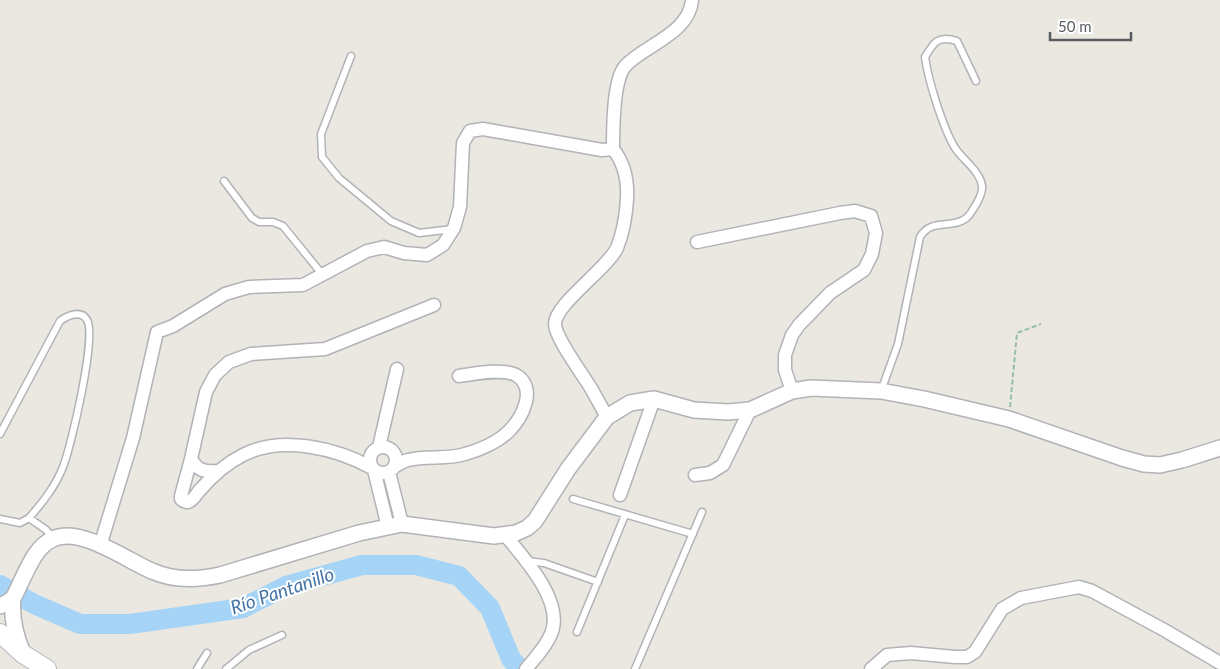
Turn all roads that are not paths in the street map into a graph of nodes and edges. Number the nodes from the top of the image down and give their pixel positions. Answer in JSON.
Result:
{"nodes":[{"id":1,"x":692,"y":0,"type":"edge"},
{"id":2,"x":351,"y":56,"type":"dead end"},
{"id":3,"x":976,"y":81,"type":"dead end"},
{"id":4,"x":613,"y":150,"type":"junction"},
{"id":5,"x":224,"y":181,"type":"dead end"},
{"id":6,"x":454,"y":228,"type":"junction"},
{"id":7,"x":697,"y":242,"type":"dead end"},
{"id":8,"x":322,"y":274,"type":"junction"},
{"id":9,"x":434,"y":305,"type":"dead end"},
{"id":10,"x":397,"y":369,"type":"dead end"},
{"id":11,"x":459,"y":376,"type":"dead end"},
{"id":12,"x":792,"y":391,"type":"junction"},
{"id":13,"x":881,"y":391,"type":"junction"},
{"id":14,"x":654,"y":399,"type":"junction"},
{"id":15,"x":750,"y":410,"type":"junction"},
{"id":16,"x":607,"y":417,"type":"junction"},
{"id":17,"x":0,"y":434,"type":"edge"},
{"id":18,"x":383,"y":446,"type":"junction"},
{"id":19,"x":1220,"y":448,"type":"edge"},
{"id":20,"x":191,"y":459,"type":"junction"},
{"id":21,"x":356,"y":459,"type":"junction"},
{"id":22,"x":407,"y":460,"type":"junction"},
{"id":23,"x":373,"y":469,"type":"junction"},
{"id":24,"x":391,"y":470,"type":"junction"},
{"id":25,"x":219,"y":471,"type":"junction"},
{"id":26,"x":695,"y":475,"type":"dead end"},
{"id":27,"x":620,"y":495,"type":"dead end"},
{"id":28,"x":573,"y":500,"type":"dead end"},
{"id":29,"x":702,"y":512,"type":"dead end"},
{"id":30,"x":625,"y":514,"type":"junction"},
{"id":31,"x":0,"y":518,"type":"edge"},
{"id":32,"x":29,"y":518,"type":"junction"},
{"id":33,"x":395,"y":525,"type":"junction"},
{"id":34,"x":693,"y":534,"type":"junction"},
{"id":35,"x":505,"y":536,"type":"junction"},
{"id":36,"x":54,"y":538,"type":"junction"},
{"id":37,"x":100,"y":546,"type":"junction"},
{"id":38,"x":527,"y":561,"type":"junction"},
{"id":39,"x":598,"y":582,"type":"junction"},
{"id":40,"x":9,"y":600,"type":"edge"},
{"id":41,"x":577,"y":632,"type":"dead end"},
{"id":42,"x":0,"y":633,"type":"edge"},
{"id":43,"x":282,"y":635,"type":"dead end"},
{"id":44,"x":207,"y":653,"type":"dead end"},
{"id":45,"x":24,"y":654,"type":"junction"},
{"id":46,"x":1220,"y":663,"type":"edge"},
{"id":47,"x":47,"y":669,"type":"edge"},
{"id":48,"x":198,"y":669,"type":"edge"},
{"id":49,"x":226,"y":669,"type":"edge"},
{"id":50,"x":526,"y":669,"type":"edge"},
{"id":51,"x":635,"y":669,"type":"edge"},
{"id":52,"x":871,"y":669,"type":"edge"}],
"edges":[{"from":1,"to":4,"type":"street"},
{"from":2,"to":6,"type":"lane"},
{"from":3,"to":13,"type":"lane"},
{"from":4,"to":6,"type":"street"},
{"from":4,"to":16,"type":"street"},
{"from":5,"to":8,"type":"lane"},
{"from":6,"to":8,"type":"street"},
{"from":7,"to":12,"type":"street"},
{"from":8,"to":37,"type":"street"},
{"from":9,"to":20,"type":"street"},
{"from":10,"to":18,"type":"street"},
{"from":11,"to":22,"type":"street"},
{"from":12,"to":13,"type":"street"},
{"from":12,"to":15,"type":"street"},
{"from":13,"to":19,"type":"street"},
{"from":14,"to":15,"type":"street"},
{"from":14,"to":16,"type":"street"},
{"from":14,"to":27,"type":"street"},
{"from":15,"to":26,"type":"street"},
{"from":16,"to":35,"type":"street"},
{"from":17,"to":32,"type":"lane"},
{"from":18,"to":21,"type":"street"},
{"from":18,"to":22,"type":"street"},
{"from":18,"to":23,"type":"street"},
{"from":18,"to":24,"type":"street"},
{"from":20,"to":25,"type":"street"},
{"from":20,"to":25,"type":"street"},
{"from":21,"to":23,"type":"street"},
{"from":21,"to":25,"type":"street"},
{"from":22,"to":24,"type":"street"},
{"from":23,"to":24,"type":"street"},
{"from":23,"to":33,"type":"street"},
{"from":24,"to":33,"type":"street"},
{"from":28,"to":30,"type":"lane"},
{"from":29,"to":34,"type":"lane"},
{"from":30,"to":34,"type":"lane"},
{"from":30,"to":39,"type":"lane"},
{"from":31,"to":32,"type":"lane"},
{"from":32,"to":36,"type":"lane"},
{"from":33,"to":35,"type":"street"},
{"from":33,"to":37,"type":"street"},
{"from":34,"to":51,"type":"lane"},
{"from":35,"to":38,"type":"street"},
{"from":36,"to":37,"type":"street"},
{"from":36,"to":40,"type":"street"},
{"from":38,"to":39,"type":"lane"},
{"from":38,"to":50,"type":"street"},
{"from":39,"to":41,"type":"lane"},
{"from":40,"to":45,"type":"street"},
{"from":42,"to":45,"type":"main road"},
{"from":43,"to":49,"type":"lane"},
{"from":44,"to":48,"type":"lane"},
{"from":45,"to":47,"type":"main road"},
{"from":46,"to":52,"type":"street"}]}
